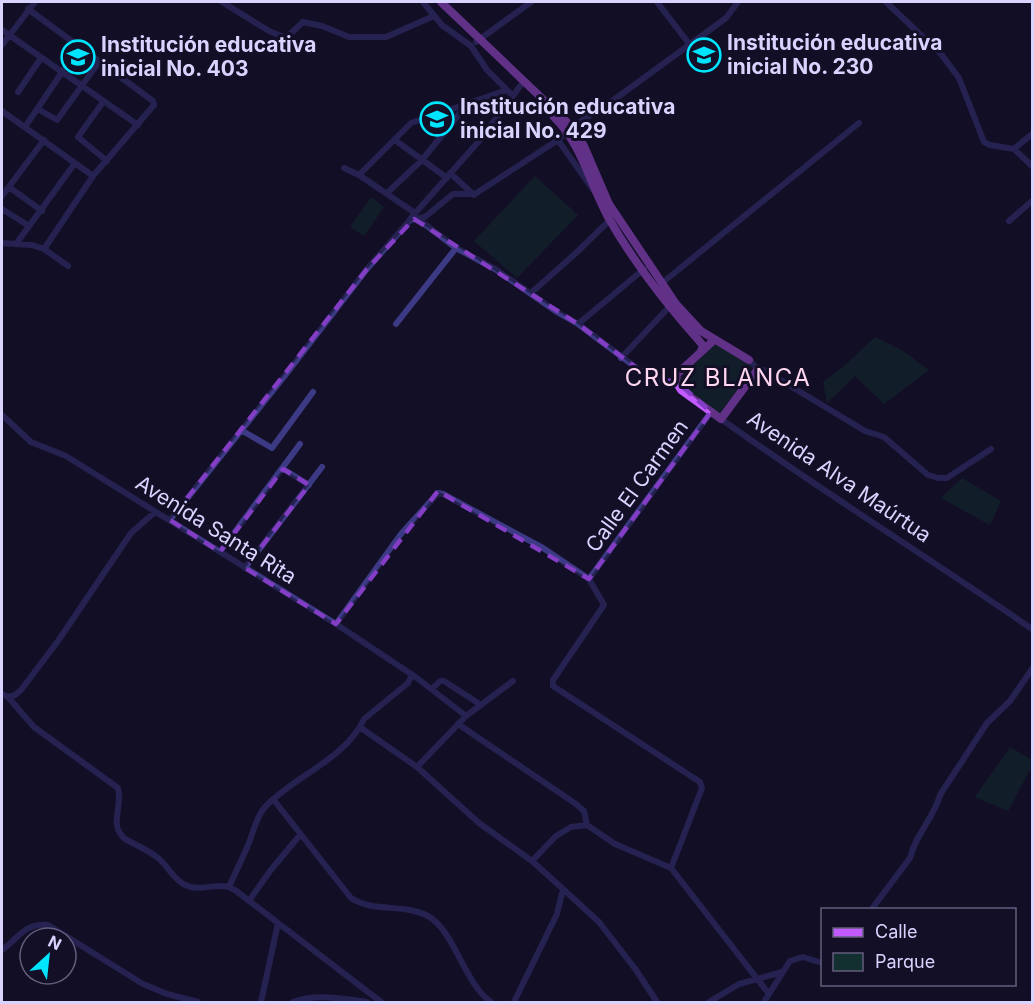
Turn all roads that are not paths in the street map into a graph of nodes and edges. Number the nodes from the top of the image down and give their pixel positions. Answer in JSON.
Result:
{"nodes":[{"id":1,"x":34,"y":2,"type":"edge"},
{"id":2,"x":222,"y":2,"type":"edge"},
{"id":3,"x":423,"y":2,"type":"edge"},
{"id":4,"x":434,"y":2,"type":"edge"},
{"id":5,"x":441,"y":2,"type":"edge"},
{"id":6,"x":531,"y":2,"type":"edge"},
{"id":7,"x":657,"y":2,"type":"edge"},
{"id":8,"x":738,"y":2,"type":"edge"},
{"id":9,"x":886,"y":2,"type":"edge"},
{"id":10,"x":28,"y":9,"type":"junction"},
{"id":11,"x":434,"y":16,"type":"junction"},
{"id":12,"x":4,"y":32,"type":"edge"},
{"id":13,"x":479,"y":41,"type":"junction"},
{"id":14,"x":2,"y":45,"type":"edge"},
{"id":15,"x":690,"y":45,"type":"junction"},
{"id":16,"x":79,"y":47,"type":"junction"},
{"id":17,"x":41,"y":58,"type":"junction"},
{"id":18,"x":99,"y":62,"type":"junction"},
{"id":19,"x":62,"y":72,"type":"junction"},
{"id":20,"x":522,"y":83,"type":"junction"},
{"id":21,"x":82,"y":87,"type":"junction"},
{"id":22,"x":18,"y":92,"type":"dead end"},
{"id":23,"x":509,"y":92,"type":"junction"},
{"id":24,"x":103,"y":102,"type":"junction"},
{"id":25,"x":468,"y":103,"type":"junction"},
{"id":26,"x":38,"y":109,"type":"junction"},
{"id":27,"x":2,"y":111,"type":"edge"},
{"id":28,"x":860,"y":123,"type":"dead end"},
{"id":29,"x":138,"y":125,"type":"junction"},
{"id":30,"x":26,"y":127,"type":"junction"},
{"id":31,"x":569,"y":129,"type":"junction"},
{"id":32,"x":1032,"y":134,"type":"edge"},
{"id":33,"x":44,"y":140,"type":"junction"},
{"id":34,"x":395,"y":140,"type":"junction"},
{"id":35,"x":558,"y":140,"type":"junction"},
{"id":36,"x":1014,"y":149,"type":"junction"},
{"id":37,"x":422,"y":160,"type":"junction"},
{"id":38,"x":107,"y":161,"type":"junction"},
{"id":39,"x":75,"y":163,"type":"junction"},
{"id":40,"x":1032,"y":166,"type":"edge"},
{"id":41,"x":344,"y":168,"type":"dead end"},
{"id":42,"x":359,"y":175,"type":"junction"},
{"id":43,"x":449,"y":176,"type":"junction"},
{"id":44,"x":93,"y":177,"type":"junction"},
{"id":45,"x":9,"y":187,"type":"junction"},
{"id":46,"x":387,"y":194,"type":"junction"},
{"id":47,"x":596,"y":194,"type":"junction"},
{"id":48,"x":474,"y":195,"type":"junction"},
{"id":49,"x":2,"y":196,"type":"edge"},
{"id":50,"x":1032,"y":201,"type":"edge"},
{"id":51,"x":2,"y":209,"type":"edge"},
{"id":52,"x":42,"y":211,"type":"junction"},
{"id":53,"x":416,"y":216,"type":"junction"},
{"id":54,"x":610,"y":220,"type":"junction"},
{"id":55,"x":1009,"y":221,"type":"dead end"},
{"id":56,"x":29,"y":226,"type":"junction"},
{"id":57,"x":2,"y":243,"type":"edge"},
{"id":58,"x":16,"y":244,"type":"junction"},
{"id":59,"x":456,"y":248,"type":"junction"},
{"id":60,"x":44,"y":249,"type":"junction"},
{"id":61,"x":68,"y":266,"type":"dead end"},
{"id":62,"x":646,"y":268,"type":"junction"},
{"id":63,"x":662,"y":284,"type":"junction"},
{"id":64,"x":531,"y":293,"type":"junction"},
{"id":65,"x":669,"y":307,"type":"junction"},
{"id":66,"x":396,"y":324,"type":"dead end"},
{"id":67,"x":578,"y":324,"type":"junction"},
{"id":68,"x":714,"y":340,"type":"junction"},
{"id":69,"x":701,"y":351,"type":"junction"},
{"id":70,"x":621,"y":358,"type":"junction"},
{"id":71,"x":749,"y":360,"type":"joint"},
{"id":72,"x":758,"y":369,"type":"junction"},
{"id":73,"x":676,"y":381,"type":"junction"},
{"id":74,"x":313,"y":392,"type":"dead end"},
{"id":75,"x":711,"y":412,"type":"junction"},
{"id":76,"x":2,"y":416,"type":"edge"},
{"id":77,"x":721,"y":419,"type":"junction"},
{"id":78,"x":242,"y":430,"type":"junction"},
{"id":79,"x":300,"y":444,"type":"dead end"},
{"id":80,"x":991,"y":449,"type":"dead end"},
{"id":81,"x":322,"y":467,"type":"dead end"},
{"id":82,"x":283,"y":469,"type":"junction"},
{"id":83,"x":309,"y":484,"type":"junction"},
{"id":84,"x":155,"y":512,"type":"junction"},
{"id":85,"x":170,"y":520,"type":"junction"},
{"id":86,"x":220,"y":552,"type":"junction"},
{"id":87,"x":245,"y":568,"type":"junction"},
{"id":88,"x":589,"y":579,"type":"junction"},
{"id":89,"x":336,"y":624,"type":"junction"},
{"id":90,"x":1032,"y":629,"type":"edge"},
{"id":91,"x":1032,"y":669,"type":"edge"},
{"id":92,"x":412,"y":675,"type":"junction"},
{"id":93,"x":513,"y":681,"type":"dead end"},
{"id":94,"x":432,"y":689,"type":"junction"},
{"id":95,"x":5,"y":695,"type":"edge"},
{"id":96,"x":481,"y":705,"type":"junction"},
{"id":97,"x":466,"y":716,"type":"junction"},
{"id":98,"x":458,"y":724,"type":"junction"},
{"id":99,"x":361,"y":728,"type":"junction"},
{"id":100,"x":417,"y":767,"type":"junction"},
{"id":101,"x":273,"y":800,"type":"junction"},
{"id":102,"x":586,"y":825,"type":"junction"},
{"id":103,"x":300,"y":835,"type":"junction"},
{"id":104,"x":532,"y":861,"type":"junction"},
{"id":105,"x":671,"y":868,"type":"junction"},
{"id":106,"x":229,"y":886,"type":"junction"},
{"id":107,"x":563,"y":889,"type":"junction"},
{"id":108,"x":249,"y":901,"type":"junction"},
{"id":109,"x":872,"y":908,"type":"edge"},
{"id":110,"x":278,"y":923,"type":"junction"},
{"id":111,"x":2,"y":950,"type":"edge"},
{"id":112,"x":821,"y":963,"type":"edge"},
{"id":113,"x":783,"y":972,"type":"junction"},
{"id":114,"x":756,"y":978,"type":"junction"},
{"id":115,"x":769,"y":994,"type":"junction"},
{"id":116,"x":198,"y":1002,"type":"edge"},
{"id":117,"x":261,"y":1002,"type":"edge"},
{"id":118,"x":293,"y":1002,"type":"edge"},
{"id":119,"x":367,"y":1002,"type":"edge"},
{"id":120,"x":381,"y":1002,"type":"edge"},
{"id":121,"x":490,"y":1002,"type":"edge"},
{"id":122,"x":514,"y":1002,"type":"edge"},
{"id":123,"x":657,"y":1002,"type":"edge"},
{"id":124,"x":709,"y":1002,"type":"edge"},
{"id":125,"x":764,"y":1002,"type":"edge"}],
"edges":[{"from":1,"to":10,"type":"street"},
{"from":2,"to":11,"type":"street"},
{"from":3,"to":11,"type":"street"},
{"from":4,"to":13,"type":"main road"},
{"from":5,"to":13,"type":"main road"},
{"from":6,"to":13,"type":"street"},
{"from":7,"to":15,"type":"street"},
{"from":8,"to":15,"type":"street"},
{"from":9,"to":36,"type":"street"},
{"from":10,"to":12,"type":"street"},
{"from":10,"to":16,"type":"street"},
{"from":11,"to":23,"type":"street"},
{"from":12,"to":14,"type":"street"},
{"from":12,"to":17,"type":"street"},
{"from":13,"to":20,"type":"main road"},
{"from":15,"to":31,"type":"street"},
{"from":16,"to":18,"type":"street"},
{"from":16,"to":19,"type":"street"},
{"from":17,"to":19,"type":"street"},
{"from":17,"to":22,"type":"street"},
{"from":18,"to":21,"type":"street"},
{"from":18,"to":29,"type":"street"},
{"from":19,"to":21,"type":"street"},
{"from":19,"to":26,"type":"street"},
{"from":20,"to":23,"type":"street"},
{"from":20,"to":31,"type":"main road"},
{"from":21,"to":24,"type":"street"},
{"from":21,"to":26,"type":"street"},
{"from":23,"to":25,"type":"street"},
{"from":23,"to":43,"type":"street"},
{"from":24,"to":29,"type":"street"},
{"from":24,"to":38,"type":"street"},
{"from":25,"to":34,"type":"street"},
{"from":25,"to":37,"type":"street"},
{"from":26,"to":30,"type":"street"},
{"from":27,"to":30,"type":"street"},
{"from":28,"to":63,"type":"street"},
{"from":29,"to":38,"type":"street"},
{"from":30,"to":33,"type":"street"},
{"from":31,"to":35,"type":"street"},
{"from":31,"to":47,"type":"main road"},
{"from":31,"to":62,"type":"main road"},
{"from":32,"to":36,"type":"street"},
{"from":33,"to":39,"type":"street"},
{"from":33,"to":45,"type":"street"},
{"from":34,"to":37,"type":"street"},
{"from":34,"to":42,"type":"street"},
{"from":35,"to":47,"type":"street"},
{"from":35,"to":48,"type":"street"},
{"from":36,"to":40,"type":"street"},
{"from":37,"to":43,"type":"street"},
{"from":37,"to":46,"type":"street"},
{"from":38,"to":44,"type":"street"},
{"from":39,"to":44,"type":"street"},
{"from":39,"to":52,"type":"street"},
{"from":41,"to":42,"type":"street"},
{"from":42,"to":46,"type":"street"},
{"from":43,"to":48,"type":"street"},
{"from":43,"to":53,"type":"street"},
{"from":44,"to":60,"type":"street"},
{"from":45,"to":49,"type":"street"},
{"from":45,"to":52,"type":"street"},
{"from":46,"to":53,"type":"street"},
{"from":47,"to":54,"type":"main road"},
{"from":48,"to":53,"type":"street"},
{"from":50,"to":55,"type":"street"},
{"from":51,"to":56,"type":"street"},
{"from":52,"to":56,"type":"street"},
{"from":53,"to":59,"type":"street"},
{"from":53,"to":78,"type":"street"},
{"from":54,"to":62,"type":"main road"},
{"from":54,"to":64,"type":"street"},
{"from":56,"to":58,"type":"street"},
{"from":57,"to":58,"type":"street"},
{"from":58,"to":60,"type":"street"},
{"from":59,"to":64,"type":"street"},
{"from":59,"to":66,"type":"street"},
{"from":60,"to":61,"type":"street"},
{"from":62,"to":63,"type":"main road"},
{"from":62,"to":65,"type":"main road"},
{"from":62,"to":67,"type":"street"},
{"from":63,"to":68,"type":"main road"},
{"from":64,"to":67,"type":"street"},
{"from":65,"to":69,"type":"main road"},
{"from":65,"to":70,"type":"street"},
{"from":67,"to":70,"type":"street"},
{"from":68,"to":69,"type":"main road"},
{"from":68,"to":71,"type":"main road"},
{"from":69,"to":73,"type":"main road"},
{"from":70,"to":73,"type":"street"},
{"from":71,"to":72,"type":"street"},
{"from":72,"to":77,"type":"main road"},
{"from":72,"to":80,"type":"street"},
{"from":73,"to":75,"type":"main road","name":"Avenida Alva Maúrtua"},
{"from":74,"to":78,"type":"street"},
{"from":75,"to":77,"type":"main road","name":"Avenida Alva Maúrtua"},
{"from":75,"to":88,"type":"street","name":"Calle El Carmen"},
{"from":76,"to":84,"type":"street","name":"Avenida Santa Rita"},
{"from":77,"to":90,"type":"street","name":"Avenida Alva Maúrtua"},
{"from":78,"to":85,"type":"street"},
{"from":79,"to":82,"type":"street"},
{"from":81,"to":83,"type":"street"},
{"from":82,"to":83,"type":"street"},
{"from":82,"to":86,"type":"street"},
{"from":83,"to":87,"type":"street"},
{"from":84,"to":85,"type":"street","name":"Avenida Santa Rita"},
{"from":84,"to":95,"type":"street"},
{"from":85,"to":86,"type":"street","name":"Avenida Santa Rita"},
{"from":86,"to":87,"type":"street","name":"Avenida Santa Rita"},
{"from":87,"to":89,"type":"street","name":"Avenida Santa Rita"},
{"from":88,"to":89,"type":"street"},
{"from":88,"to":105,"type":"street"},
{"from":89,"to":92,"type":"street","name":"Avenida Santa Rita"},
{"from":91,"to":109,"type":"street"},
{"from":92,"to":94,"type":"street","name":"Avenida Santa Rita"},
{"from":92,"to":99,"type":"street"},
{"from":93,"to":96,"type":"street"},
{"from":94,"to":96,"type":"street"},
{"from":94,"to":97,"type":"street","name":"Avenida Santa Rita"},
{"from":95,"to":106,"type":"street"},
{"from":96,"to":97,"type":"street"},
{"from":97,"to":98,"type":"street"},
{"from":98,"to":100,"type":"street"},
{"from":98,"to":102,"type":"street"},
{"from":99,"to":100,"type":"street"},
{"from":99,"to":101,"type":"street"},
{"from":100,"to":104,"type":"street"},
{"from":101,"to":103,"type":"street"},
{"from":101,"to":106,"type":"street"},
{"from":102,"to":104,"type":"street"},
{"from":102,"to":105,"type":"street"},
{"from":103,"to":108,"type":"street"},
{"from":103,"to":121,"type":"street"},
{"from":104,"to":107,"type":"street"},
{"from":105,"to":114,"type":"street"},
{"from":106,"to":108,"type":"street"},
{"from":107,"to":122,"type":"street"},
{"from":107,"to":123,"type":"street"},
{"from":108,"to":110,"type":"street"},
{"from":110,"to":117,"type":"street"},
{"from":110,"to":120,"type":"street"},
{"from":111,"to":116,"type":"street"},
{"from":112,"to":113,"type":"street"},
{"from":113,"to":114,"type":"street"},
{"from":113,"to":115,"type":"street"},
{"from":114,"to":115,"type":"street"},
{"from":114,"to":124,"type":"street"},
{"from":115,"to":125,"type":"street"},
{"from":118,"to":119,"type":"street"}]}
